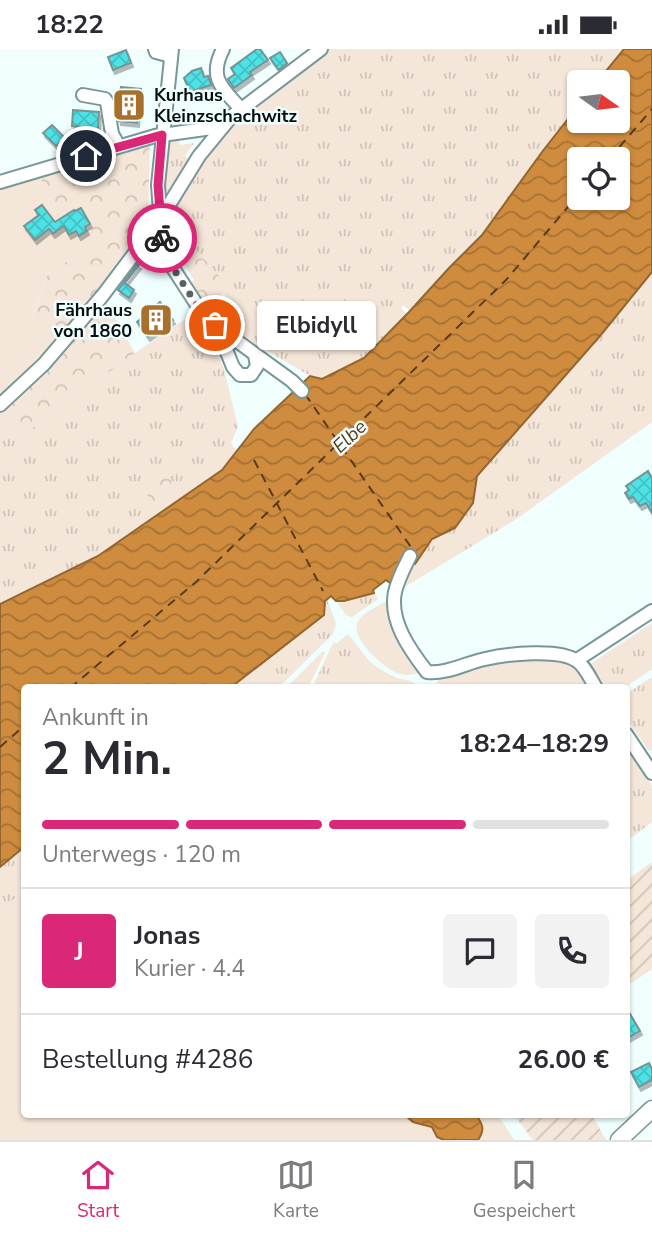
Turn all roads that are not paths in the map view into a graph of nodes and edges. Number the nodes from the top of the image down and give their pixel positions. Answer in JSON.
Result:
{"nodes":[{"id":1,"x":155,"y":49,"type":"edge"},
{"id":2,"x":223,"y":49,"type":"edge"},
{"id":3,"x":321,"y":49,"type":"edge"},
{"id":4,"x":172,"y":53,"type":"edge"},
{"id":5,"x":83,"y":96,"type":"dead end"},
{"id":6,"x":241,"y":109,"type":"junction"},
{"id":7,"x":218,"y":130,"type":"junction"},
{"id":8,"x":162,"y":135,"type":"junction"},
{"id":9,"x":119,"y":146,"type":"junction"},
{"id":10,"x":0,"y":182,"type":"edge"},
{"id":11,"x":159,"y":221,"type":"junction"},
{"id":12,"x":215,"y":325,"type":"junction"},
{"id":13,"x":255,"y":355,"type":"junction"},
{"id":14,"x":302,"y":391,"type":"dead end"},
{"id":15,"x":0,"y":405,"type":"edge"},
{"id":16,"x":410,"y":556,"type":"dead end"},
{"id":17,"x":652,"y":611,"type":"edge"},
{"id":18,"x":577,"y":660,"type":"junction"},
{"id":19,"x":593,"y":684,"type":"edge"},
{"id":20,"x":630,"y":740,"type":"edge"},
{"id":21,"x":652,"y":773,"type":"edge"},
{"id":22,"x":652,"y":1109,"type":"edge"},
{"id":23,"x":619,"y":1140,"type":"edge"}],
"edges":[{"from":1,"to":4,"type":"street"},
{"from":2,"to":6,"type":"street"},
{"from":3,"to":6,"type":"street"},
{"from":4,"to":8,"type":"street"},
{"from":5,"to":9,"type":"street"},
{"from":6,"to":7,"type":"street"},
{"from":7,"to":8,"type":"street"},
{"from":7,"to":11,"type":"street"},
{"from":8,"to":9,"type":"street"},
{"from":8,"to":11,"type":"street"},
{"from":9,"to":10,"type":"street"},
{"from":11,"to":12,"type":"street"},
{"from":11,"to":15,"type":"street"},
{"from":12,"to":13,"type":"street"},
{"from":12,"to":13,"type":"street"},
{"from":13,"to":14,"type":"street"},
{"from":16,"to":18,"type":"street"},
{"from":17,"to":18,"type":"street"},
{"from":18,"to":19,"type":"street"},
{"from":20,"to":21,"type":"street"},
{"from":22,"to":23,"type":"main road"}]}
